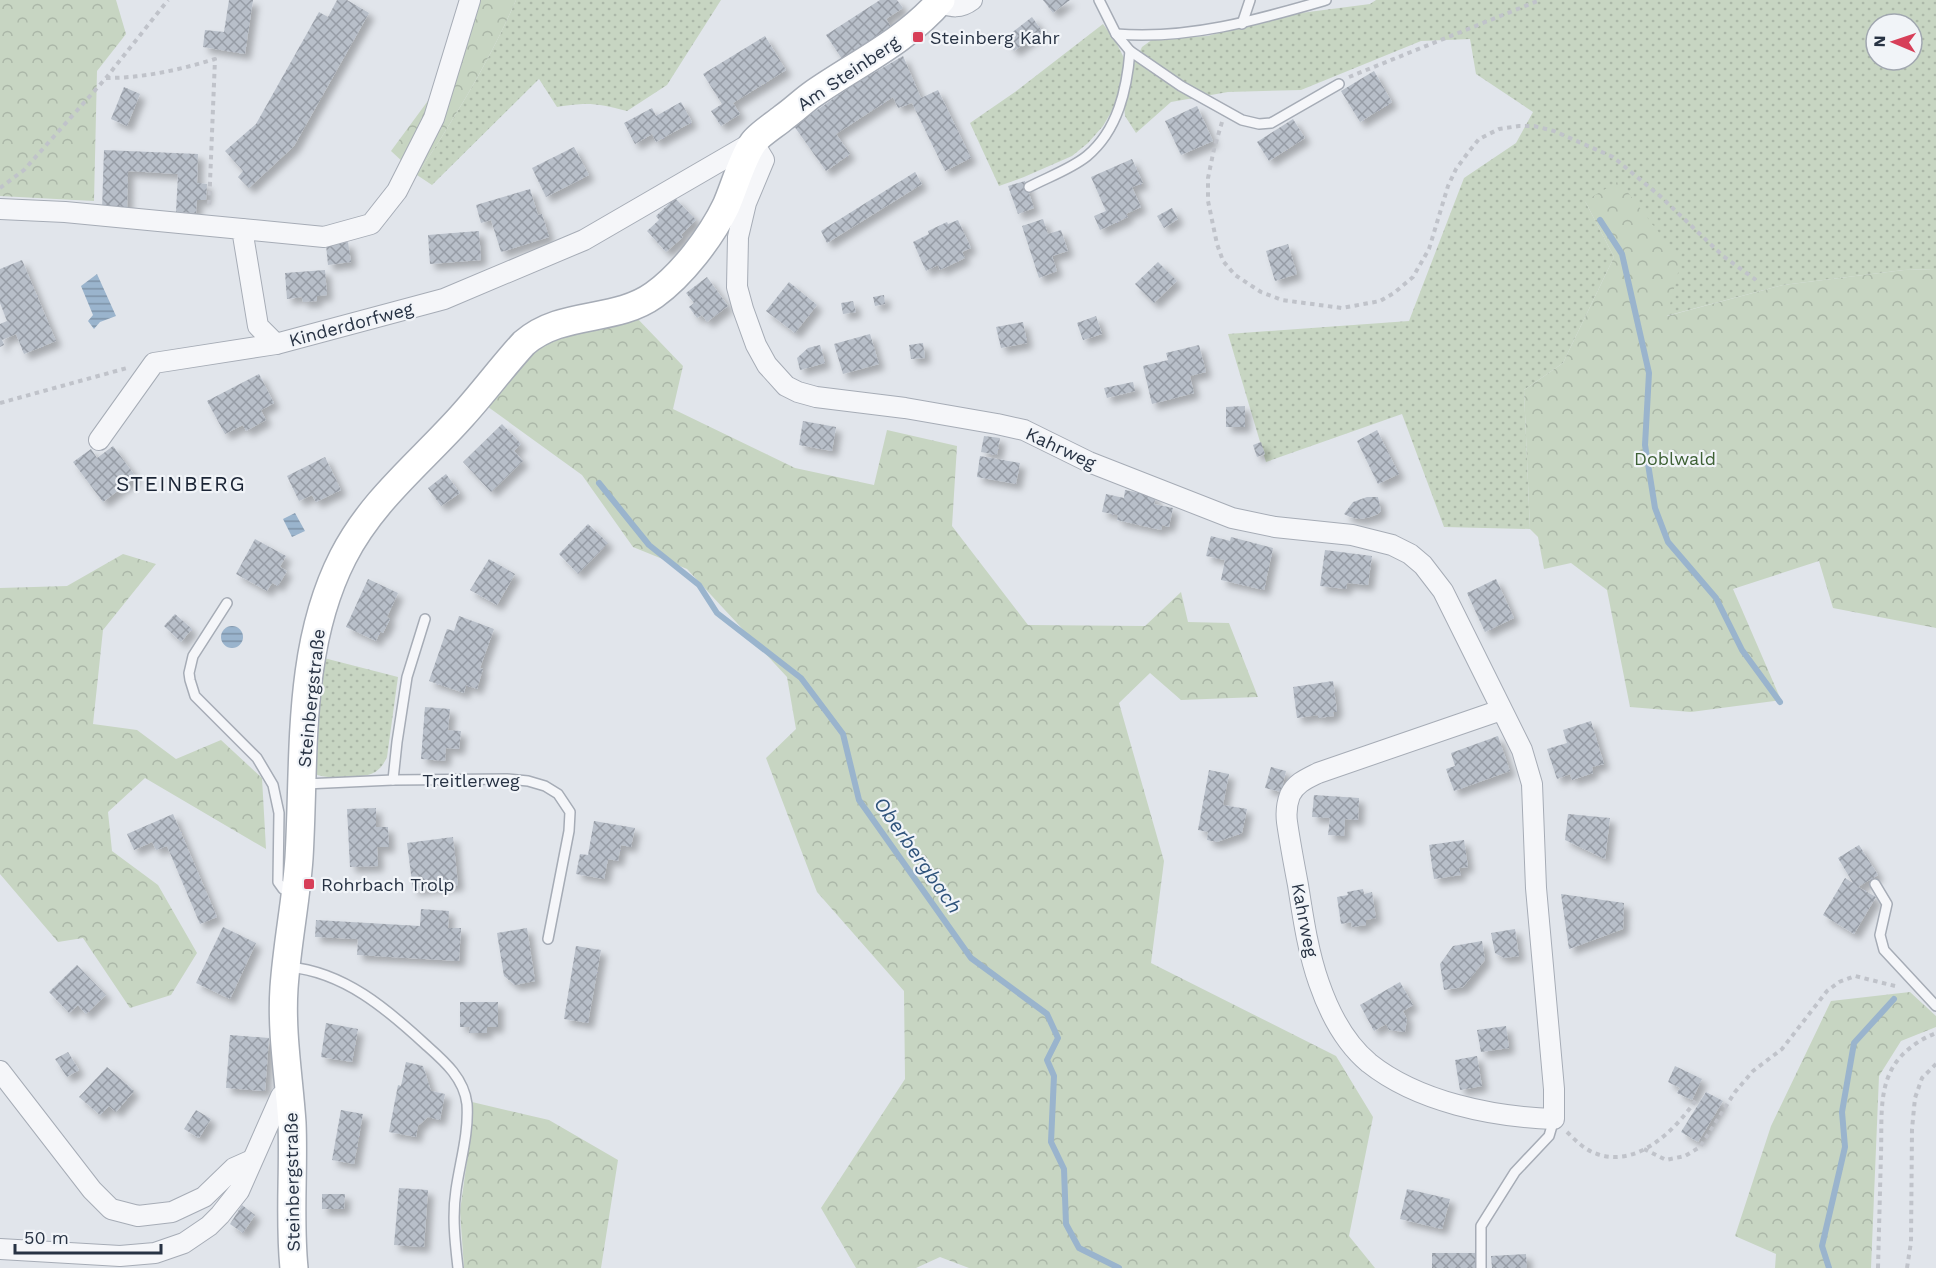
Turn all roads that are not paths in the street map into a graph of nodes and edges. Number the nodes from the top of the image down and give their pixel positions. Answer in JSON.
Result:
{"nodes":[{"id":1,"x":470,"y":0,"type":"edge"},
{"id":2,"x":972,"y":0,"type":"edge"},
{"id":3,"x":1099,"y":0,"type":"edge"},
{"id":4,"x":1250,"y":0,"type":"edge"},
{"id":5,"x":1326,"y":0,"type":"edge"},
{"id":6,"x":940,"y":1,"type":"edge"},
{"id":7,"x":1242,"y":24,"type":"junction"},
{"id":8,"x":1116,"y":34,"type":"junction"},
{"id":9,"x":1130,"y":51,"type":"junction"},
{"id":10,"x":1339,"y":84,"type":"road end"},
{"id":11,"x":753,"y":142,"type":"junction"},
{"id":12,"x":1029,"y":187,"type":"dead end"},
{"id":13,"x":0,"y":209,"type":"edge"},
{"id":14,"x":242,"y":229,"type":"junction"},
{"id":15,"x":276,"y":344,"type":"junction"},
{"id":16,"x":99,"y":440,"type":"dead end"},
{"id":17,"x":226,"y":603,"type":"dead end"},
{"id":18,"x":425,"y":619,"type":"dead end"},
{"id":19,"x":1501,"y":710,"type":"junction"},
{"id":20,"x":393,"y":780,"type":"junction"},
{"id":21,"x":302,"y":784,"type":"junction"},
{"id":22,"x":1875,"y":884,"type":"dead end"},
{"id":23,"x":296,"y":891,"type":"junction"},
{"id":24,"x":548,"y":939,"type":"dead end"},
{"id":25,"x":286,"y":967,"type":"junction"},
{"id":26,"x":1936,"y":1006,"type":"edge"},
{"id":27,"x":0,"y":1071,"type":"edge"},
{"id":28,"x":289,"y":1092,"type":"junction"},
{"id":29,"x":1554,"y":1119,"type":"junction"},
{"id":30,"x":252,"y":1160,"type":"junction"},
{"id":31,"x":0,"y":1249,"type":"edge"},
{"id":32,"x":294,"y":1268,"type":"edge"},
{"id":33,"x":459,"y":1268,"type":"edge"},
{"id":34,"x":1482,"y":1268,"type":"edge"}],
"edges":[{"from":1,"to":14,"type":"street"},
{"from":2,"to":6,"type":"street"},
{"from":3,"to":8,"type":"lane"},
{"from":4,"to":7,"type":"lane"},
{"from":5,"to":7,"type":"lane"},
{"from":6,"to":11,"type":"main road","name":"Am Steinberg"},
{"from":7,"to":8,"type":"lane"},
{"from":8,"to":9,"type":"lane"},
{"from":9,"to":10,"type":"lane"},
{"from":9,"to":12,"type":"lane"},
{"from":11,"to":15,"type":"street","name":"Kinderdorfweg"},
{"from":11,"to":19,"type":"street","name":"Kahrweg"},
{"from":11,"to":21,"type":"main road","name":"Steinbergstraße"},
{"from":13,"to":14,"type":"street"},
{"from":14,"to":15,"type":"street","name":"Kinderdorfweg"},
{"from":15,"to":16,"type":"street"},
{"from":17,"to":23,"type":"lane"},
{"from":18,"to":20,"type":"lane"},
{"from":19,"to":29,"type":"street","name":"Kahrweg"},
{"from":19,"to":29,"type":"street","name":"Kahrweg"},
{"from":20,"to":21,"type":"lane","name":"Treitlerweg"},
{"from":20,"to":24,"type":"lane","name":"Treitlerweg"},
{"from":21,"to":23,"type":"main road","name":"Steinbergstraße"},
{"from":22,"to":26,"type":"lane"},
{"from":23,"to":25,"type":"main road","name":"Steinbergstraße"},
{"from":25,"to":28,"type":"main road","name":"Steinbergstraße"},
{"from":25,"to":33,"type":"lane"},
{"from":27,"to":30,"type":"street"},
{"from":28,"to":30,"type":"street"},
{"from":28,"to":32,"type":"main road","name":"Steinbergstraße"},
{"from":29,"to":34,"type":"lane","name":"Kahrweg"},
{"from":30,"to":31,"type":"street"}]}
